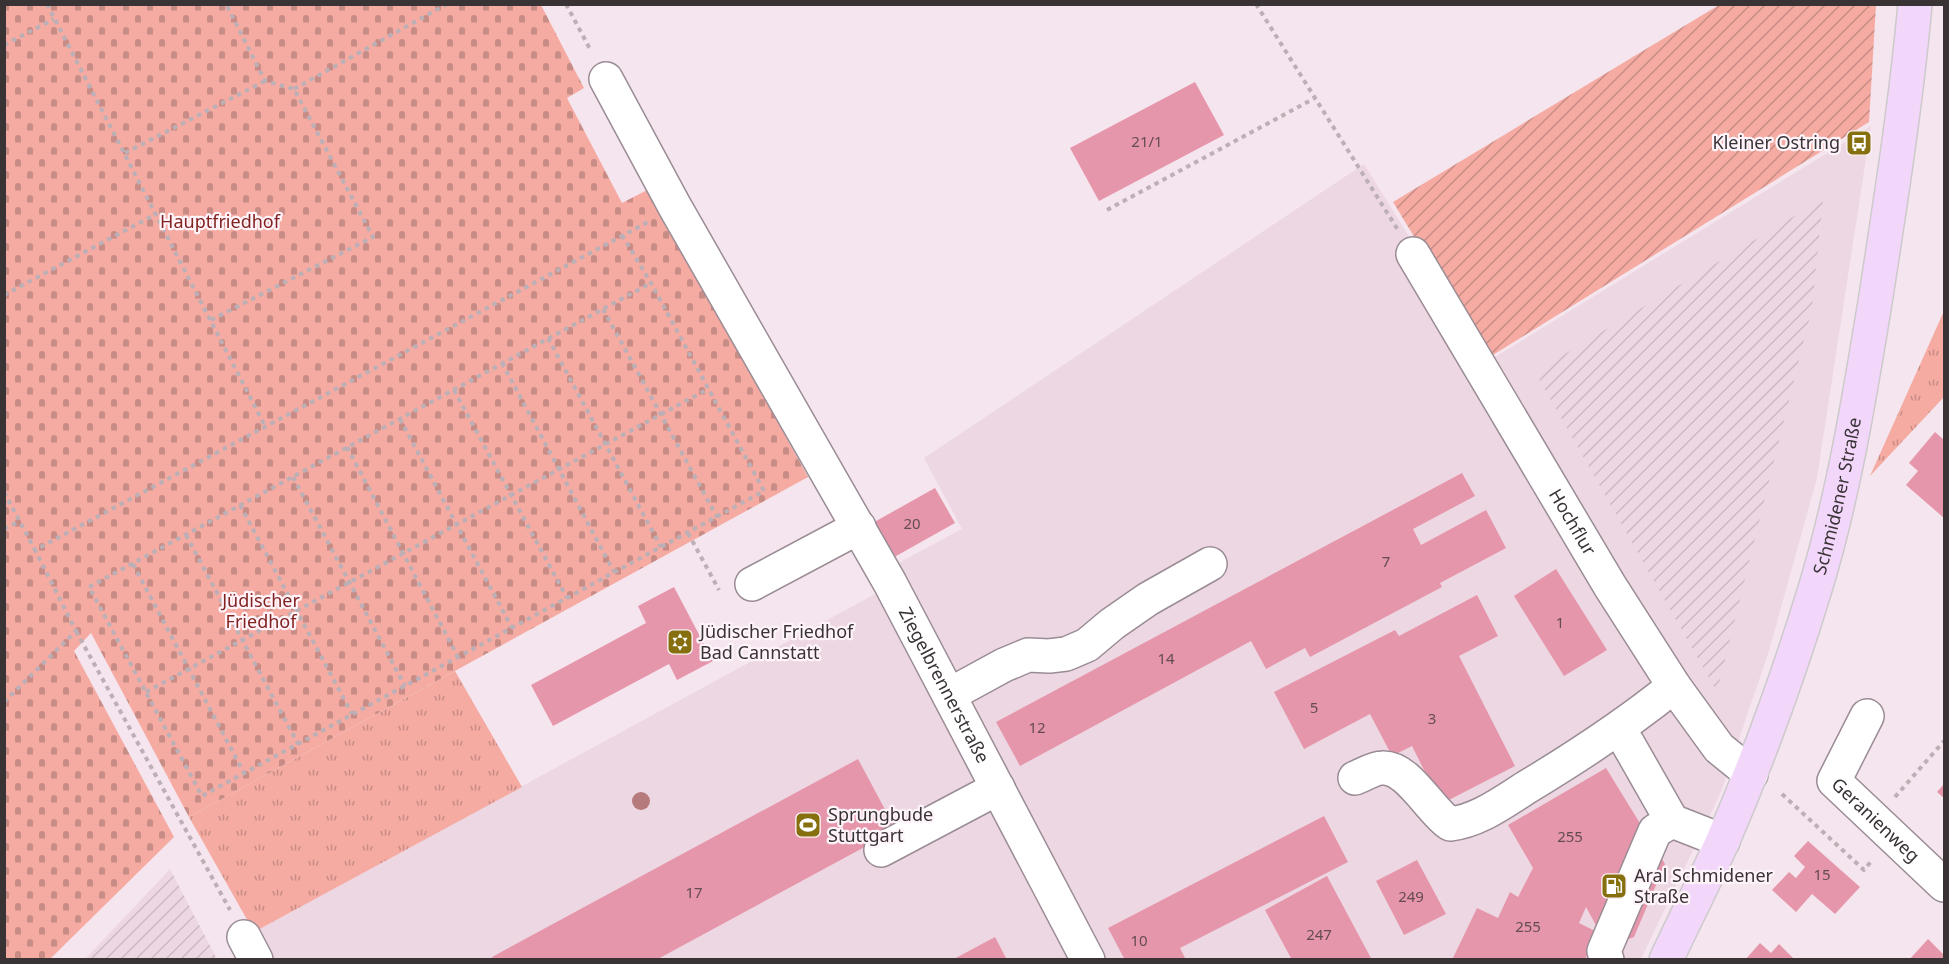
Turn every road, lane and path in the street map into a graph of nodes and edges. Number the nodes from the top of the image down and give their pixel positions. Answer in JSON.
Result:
{"nodes":[{"id":1,"x":47,"y":4,"type":"edge"},
{"id":2,"x":226,"y":4,"type":"edge"},
{"id":3,"x":447,"y":4,"type":"edge"},
{"id":4,"x":566,"y":4,"type":"edge"},
{"id":5,"x":1256,"y":4,"type":"edge"},
{"id":6,"x":1915,"y":4,"type":"edge"},
{"id":7,"x":54,"y":19,"type":"junction"},
{"id":8,"x":4,"y":45,"type":"edge"},
{"id":9,"x":606,"y":79,"type":"joint"},
{"id":10,"x":265,"y":81,"type":"junction"},
{"id":11,"x":294,"y":88,"type":"junction"},
{"id":12,"x":1315,"y":98,"type":"junction"},
{"id":13,"x":125,"y":153,"type":"junction"},
{"id":14,"x":675,"y":207,"type":"junction"},
{"id":15,"x":1107,"y":210,"type":"dead end"},
{"id":16,"x":156,"y":214,"type":"junction"},
{"id":17,"x":622,"y":235,"type":"junction"},
{"id":18,"x":1413,"y":254,"type":"joint"},
{"id":19,"x":651,"y":283,"type":"junction"},
{"id":20,"x":4,"y":295,"type":"edge"},
{"id":21,"x":603,"y":309,"type":"junction"},
{"id":22,"x":211,"y":320,"type":"junction"},
{"id":23,"x":548,"y":338,"type":"junction"},
{"id":24,"x":502,"y":363,"type":"junction"},
{"id":25,"x":708,"y":389,"type":"junction"},
{"id":26,"x":454,"y":390,"type":"junction"},
{"id":27,"x":661,"y":414,"type":"junction"},
{"id":28,"x":400,"y":418,"type":"junction"},
{"id":29,"x":265,"y":426,"type":"junction"},
{"id":30,"x":606,"y":444,"type":"junction"},
{"id":31,"x":347,"y":447,"type":"junction"},
{"id":32,"x":559,"y":469,"type":"junction"},
{"id":33,"x":292,"y":477,"type":"junction"},
{"id":34,"x":4,"y":492,"type":"edge"},
{"id":35,"x":511,"y":495,"type":"junction"},
{"id":36,"x":240,"y":505,"type":"junction"},
{"id":37,"x":717,"y":517,"type":"junction"},
{"id":38,"x":20,"y":521,"type":"junction"},
{"id":39,"x":457,"y":524,"type":"junction"},
{"id":40,"x":859,"y":527,"type":"junction"},
{"id":41,"x":4,"y":529,"type":"edge"},
{"id":42,"x":688,"y":532,"type":"junction"},
{"id":43,"x":186,"y":534,"type":"junction"},
{"id":44,"x":661,"y":547,"type":"junction"},
{"id":45,"x":34,"y":550,"type":"junction"},
{"id":46,"x":403,"y":553,"type":"junction"},
{"id":47,"x":133,"y":564,"type":"junction"},
{"id":48,"x":1210,"y":564,"type":"dead end"},
{"id":49,"x":614,"y":572,"type":"junction"},
{"id":50,"x":349,"y":582,"type":"junction"},
{"id":51,"x":752,"y":584,"type":"joint"},
{"id":52,"x":567,"y":598,"type":"junction"},
{"id":53,"x":296,"y":611,"type":"junction"},
{"id":54,"x":512,"y":628,"type":"junction"},
{"id":55,"x":76,"y":631,"type":"junction"},
{"id":56,"x":242,"y":640,"type":"junction"},
{"id":57,"x":458,"y":657,"type":"junction"},
{"id":58,"x":189,"y":669,"type":"junction"},
{"id":59,"x":405,"y":686,"type":"junction"},
{"id":60,"x":1674,"y":686,"type":"junction"},
{"id":61,"x":146,"y":692,"type":"junction"},
{"id":62,"x":949,"y":695,"type":"junction"},
{"id":63,"x":4,"y":702,"type":"edge"},
{"id":64,"x":352,"y":714,"type":"junction"},
{"id":65,"x":1868,"y":716,"type":"dead end"},
{"id":66,"x":1944,"y":741,"type":"edge"},
{"id":67,"x":1627,"y":742,"type":"dead end"},
{"id":68,"x":298,"y":744,"type":"junction"},
{"id":69,"x":244,"y":773,"type":"junction"},
{"id":70,"x":1751,"y":774,"type":"junction"},
{"id":71,"x":1355,"y":778,"type":"dead end"},
{"id":72,"x":998,"y":788,"type":"junction"},
{"id":73,"x":1782,"y":794,"type":"dead end"},
{"id":74,"x":1672,"y":821,"type":"junction"},
{"id":75,"x":1884,"y":829,"type":"junction"},
{"id":76,"x":1723,"y":841,"type":"junction"},
{"id":77,"x":881,"y":850,"type":"dead end"},
{"id":78,"x":1944,"y":885,"type":"edge"},
{"id":79,"x":250,"y":948,"type":"edge"},
{"id":80,"x":1088,"y":960,"type":"edge"},
{"id":81,"x":1607,"y":960,"type":"edge"},
{"id":82,"x":1666,"y":960,"type":"edge"}],
"edges":[{"from":1,"to":7,"type":"path"},
{"from":2,"to":10,"type":"path"},
{"from":3,"to":11,"type":"path"},
{"from":4,"to":9,"type":"path"},
{"from":5,"to":12,"type":"path"},
{"from":6,"to":70,"type":"main road","name":"Schmidener Straße"},
{"from":7,"to":8,"type":"path"},
{"from":7,"to":13,"type":"path"},
{"from":9,"to":14,"type":"street","name":"Ziegelbrennerstraße"},
{"from":10,"to":11,"type":"path"},
{"from":10,"to":13,"type":"path"},
{"from":11,"to":22,"type":"path"},
{"from":12,"to":15,"type":"path"},
{"from":12,"to":18,"type":"path"},
{"from":13,"to":16,"type":"path"},
{"from":14,"to":17,"type":"path"},
{"from":14,"to":40,"type":"street","name":"Ziegelbrennerstraße"},
{"from":16,"to":20,"type":"path"},
{"from":16,"to":22,"type":"path"},
{"from":17,"to":19,"type":"path"},
{"from":17,"to":29,"type":"path"},
{"from":18,"to":60,"type":"street","name":"Hochflur"},
{"from":19,"to":21,"type":"path"},
{"from":19,"to":25,"type":"path"},
{"from":21,"to":23,"type":"path"},
{"from":21,"to":27,"type":"path"},
{"from":22,"to":29,"type":"path"},
{"from":23,"to":24,"type":"path"},
{"from":23,"to":30,"type":"path"},
{"from":24,"to":26,"type":"path"},
{"from":24,"to":32,"type":"path"},
{"from":25,"to":27,"type":"path"},
{"from":25,"to":37,"type":"path"},
{"from":26,"to":28,"type":"path"},
{"from":26,"to":35,"type":"path"},
{"from":27,"to":30,"type":"path"},
{"from":27,"to":37,"type":"path"},
{"from":28,"to":31,"type":"path"},
{"from":28,"to":39,"type":"path"},
{"from":29,"to":45,"type":"path"},
{"from":30,"to":32,"type":"path"},
{"from":30,"to":44,"type":"path"},
{"from":31,"to":33,"type":"path"},
{"from":31,"to":46,"type":"path"},
{"from":32,"to":35,"type":"path"},
{"from":32,"to":49,"type":"path"},
{"from":33,"to":36,"type":"path"},
{"from":33,"to":50,"type":"path"},
{"from":34,"to":38,"type":"path"},
{"from":35,"to":39,"type":"path"},
{"from":35,"to":52,"type":"path"},
{"from":36,"to":43,"type":"path"},
{"from":36,"to":53,"type":"path"},
{"from":37,"to":42,"type":"path"},
{"from":38,"to":41,"type":"path"},
{"from":38,"to":45,"type":"path"},
{"from":39,"to":46,"type":"path"},
{"from":39,"to":54,"type":"path"},
{"from":40,"to":51,"type":"street"},
{"from":40,"to":62,"type":"street","name":"Ziegelbrennerstraße"},
{"from":42,"to":44,"type":"path"},
{"from":42,"to":51,"type":"path"},
{"from":43,"to":47,"type":"path"},
{"from":43,"to":56,"type":"path"},
{"from":44,"to":49,"type":"path"},
{"from":45,"to":55,"type":"path"},
{"from":46,"to":50,"type":"path"},
{"from":46,"to":57,"type":"path"},
{"from":47,"to":58,"type":"path"},
{"from":47,"to":61,"type":"path"},
{"from":48,"to":62,"type":"street"},
{"from":49,"to":52,"type":"path"},
{"from":50,"to":53,"type":"path"},
{"from":50,"to":59,"type":"path"},
{"from":52,"to":54,"type":"path"},
{"from":53,"to":56,"type":"path"},
{"from":53,"to":64,"type":"path"},
{"from":54,"to":57,"type":"path"},
{"from":55,"to":63,"type":"path"},
{"from":55,"to":79,"type":"path"},
{"from":56,"to":58,"type":"path"},
{"from":56,"to":68,"type":"path"},
{"from":57,"to":59,"type":"path"},
{"from":58,"to":61,"type":"path"},
{"from":58,"to":69,"type":"path"},
{"from":59,"to":64,"type":"path"},
{"from":60,"to":70,"type":"street","name":"Hochflur"},
{"from":60,"to":71,"type":"street"},
{"from":61,"to":69,"type":"path"},
{"from":62,"to":72,"type":"street","name":"Ziegelbrennerstraße"},
{"from":64,"to":68,"type":"path"},
{"from":65,"to":75,"type":"street","name":"Geranienweg"},
{"from":66,"to":75,"type":"path"},
{"from":67,"to":74,"type":"street"},
{"from":68,"to":69,"type":"path"},
{"from":70,"to":76,"type":"main road","name":"Schmidener Straße"},
{"from":72,"to":77,"type":"street"},
{"from":72,"to":80,"type":"street","name":"Ziegelbrennerstraße"},
{"from":73,"to":75,"type":"path"},
{"from":74,"to":76,"type":"street"},
{"from":74,"to":81,"type":"street"},
{"from":75,"to":78,"type":"street","name":"Geranienweg"},
{"from":76,"to":82,"type":"main road","name":"Schmidener Straße"}]}
